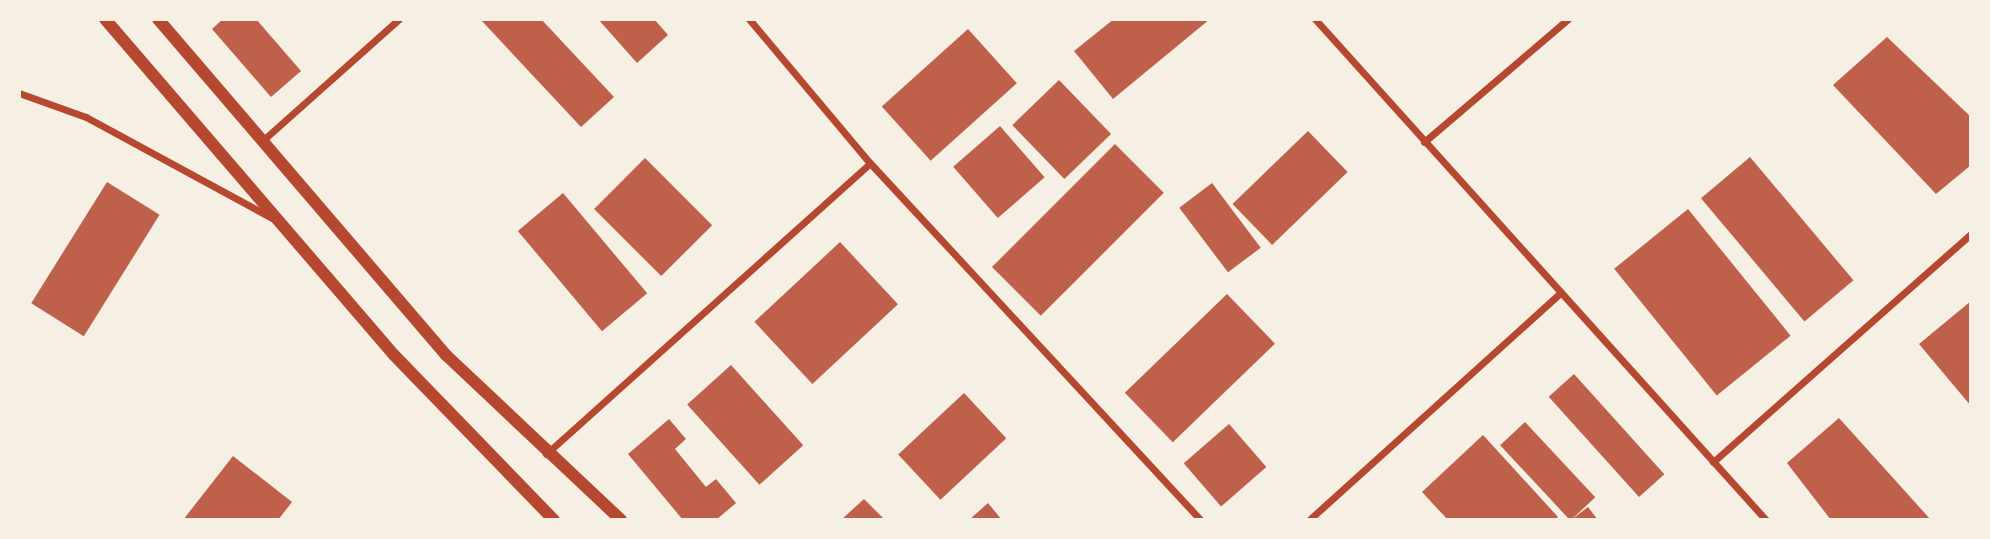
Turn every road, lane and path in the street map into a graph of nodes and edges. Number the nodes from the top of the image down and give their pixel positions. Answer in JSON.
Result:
{"nodes":[{"id":1,"x":105,"y":19,"type":"edge"},
{"id":2,"x":158,"y":19,"type":"edge"},
{"id":3,"x":399,"y":19,"type":"edge"},
{"id":4,"x":749,"y":19,"type":"edge"},
{"id":5,"x":1315,"y":19,"type":"edge"},
{"id":6,"x":1568,"y":19,"type":"edge"},
{"id":7,"x":19,"y":93,"type":"edge"},
{"id":8,"x":261,"y":142,"type":"junction"},
{"id":9,"x":1424,"y":142,"type":"junction"},
{"id":10,"x":870,"y":163,"type":"junction"},
{"id":11,"x":277,"y":221,"type":"junction"},
{"id":12,"x":1971,"y":234,"type":"edge"},
{"id":13,"x":1560,"y":293,"type":"junction"},
{"id":14,"x":545,"y":454,"type":"junction"},
{"id":15,"x":1713,"y":462,"type":"junction"},
{"id":16,"x":554,"y":520,"type":"edge"},
{"id":17,"x":621,"y":520,"type":"edge"},
{"id":18,"x":1201,"y":520,"type":"edge"},
{"id":19,"x":1309,"y":520,"type":"edge"},
{"id":20,"x":1766,"y":520,"type":"edge"}],
"edges":[{"from":1,"to":11,"type":"street"},
{"from":2,"to":8,"type":"street"},
{"from":3,"to":8,"type":"street"},
{"from":4,"to":10,"type":"street"},
{"from":5,"to":9,"type":"street"},
{"from":6,"to":9,"type":"street"},
{"from":7,"to":11,"type":"street"},
{"from":8,"to":14,"type":"street"},
{"from":9,"to":13,"type":"street"},
{"from":10,"to":14,"type":"street"},
{"from":10,"to":18,"type":"street"},
{"from":11,"to":16,"type":"street"},
{"from":12,"to":15,"type":"street"},
{"from":13,"to":15,"type":"street"},
{"from":13,"to":19,"type":"street"},
{"from":14,"to":17,"type":"street"},
{"from":15,"to":20,"type":"street"}]}
